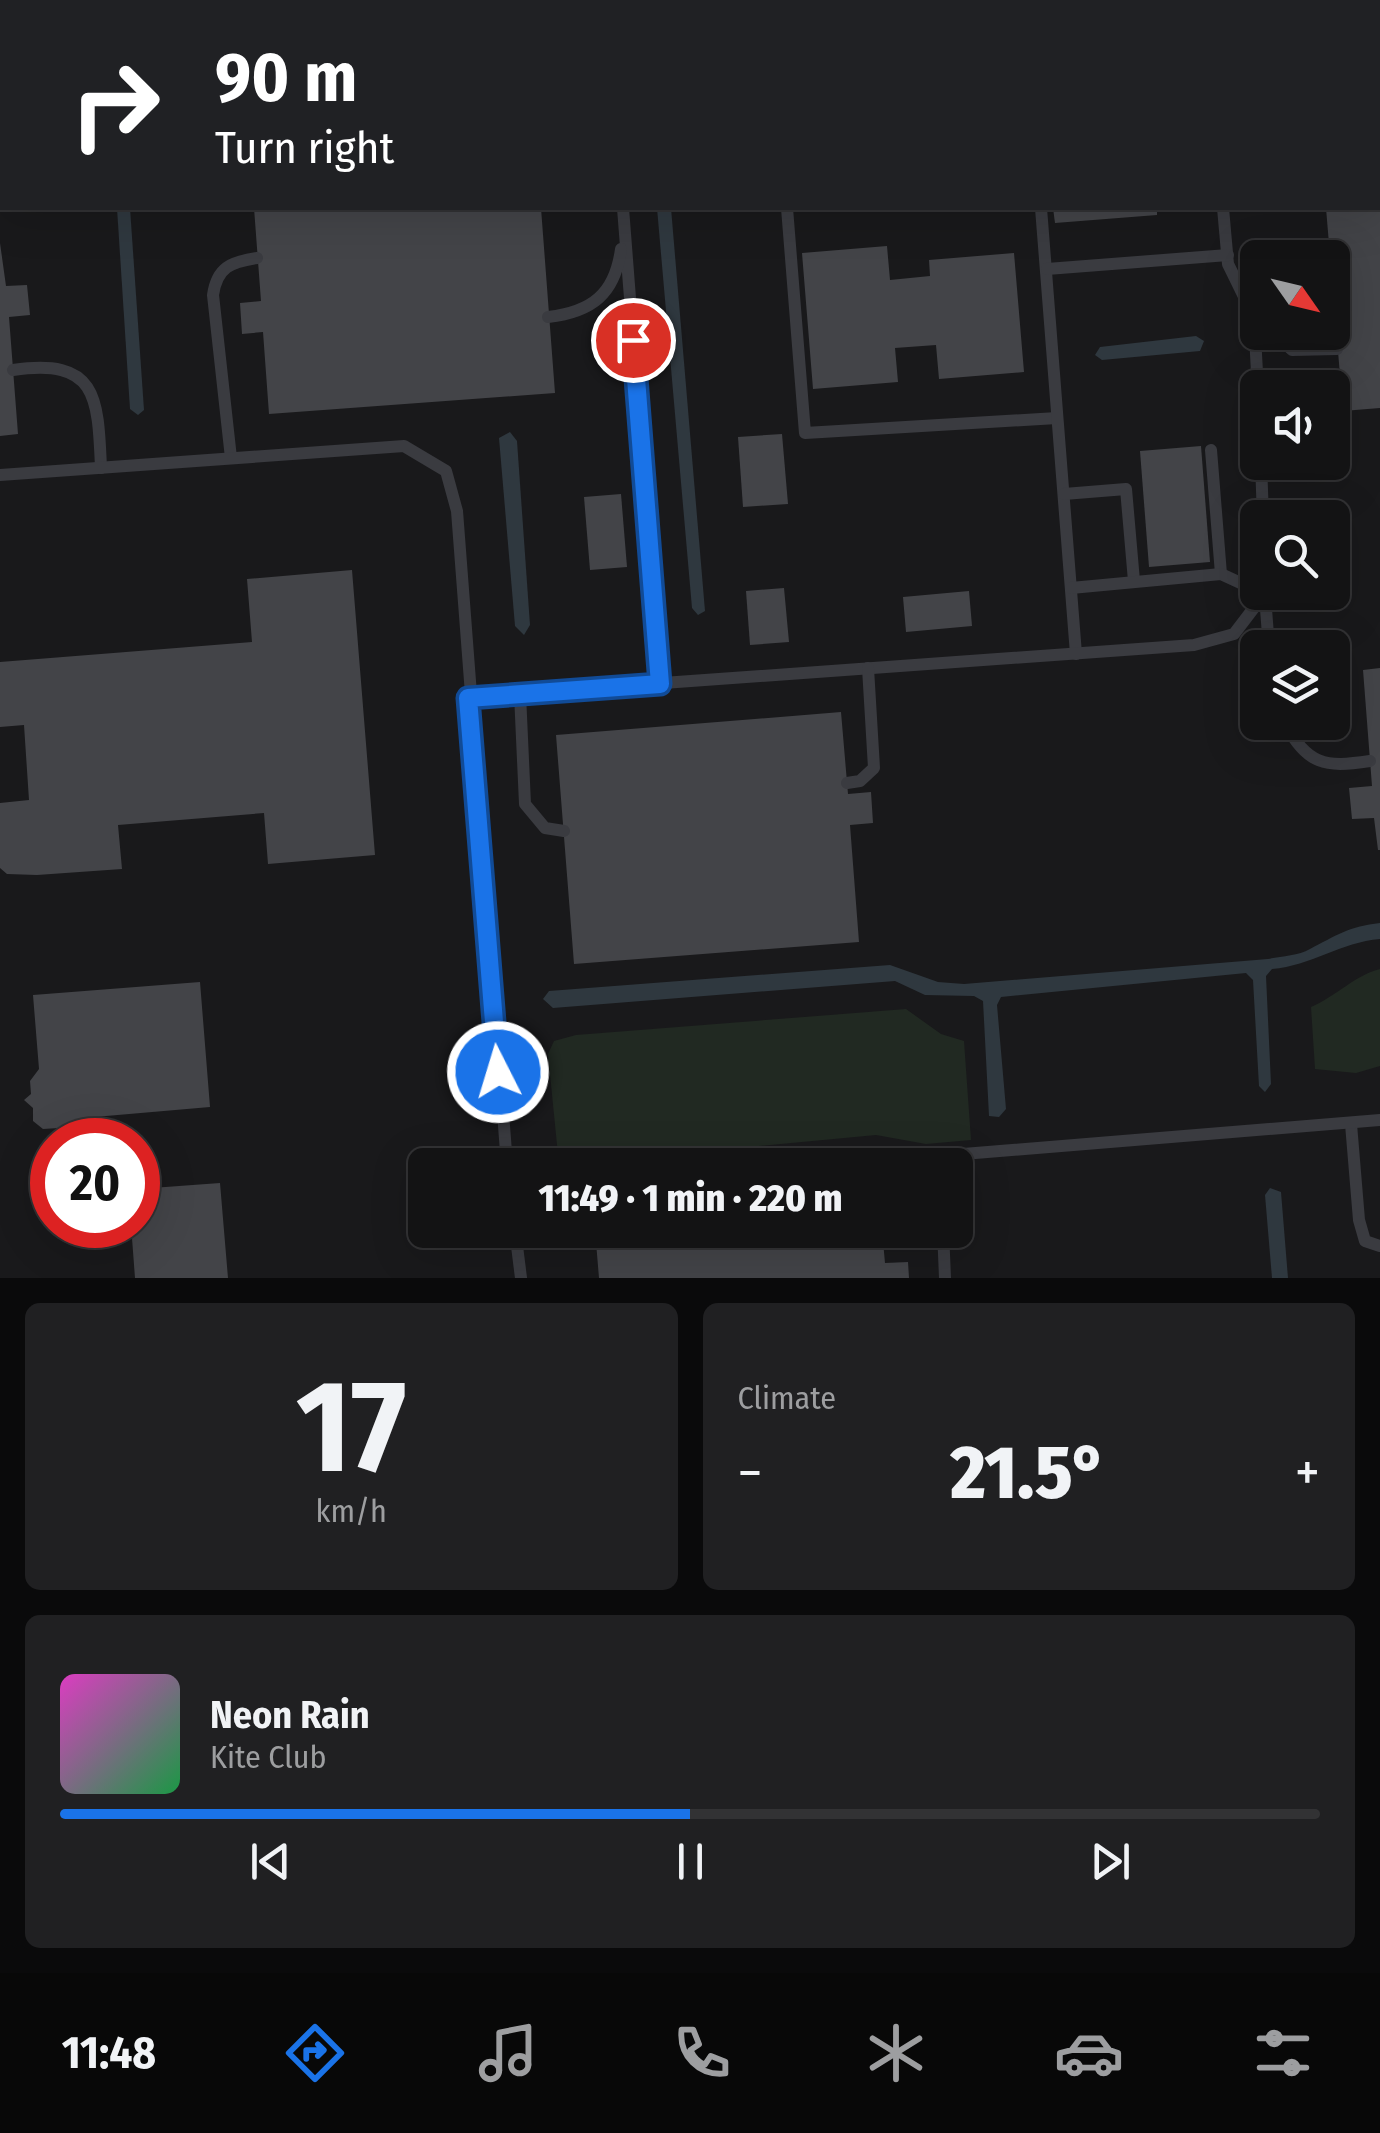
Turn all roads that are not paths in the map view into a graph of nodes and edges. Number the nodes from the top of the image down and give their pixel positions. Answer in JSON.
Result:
{"nodes":[{"id":1,"x":623,"y":210,"type":"edge"},
{"id":2,"x":787,"y":210,"type":"edge"},
{"id":3,"x":1042,"y":210,"type":"edge"},
{"id":4,"x":1223,"y":210,"type":"edge"},
{"id":5,"x":624,"y":225,"type":"junction"},
{"id":6,"x":1228,"y":256,"type":"junction"},
{"id":7,"x":257,"y":258,"type":"dead end"},
{"id":8,"x":1047,"y":270,"type":"junction"},
{"id":9,"x":1240,"y":283,"type":"edge"},
{"id":10,"x":548,"y":317,"type":"dead end"},
{"id":11,"x":13,"y":370,"type":"dead end"},
{"id":12,"x":1057,"y":418,"type":"junction"},
{"id":13,"x":1211,"y":450,"type":"dead end"},
{"id":14,"x":231,"y":458,"type":"junction"},
{"id":15,"x":101,"y":468,"type":"junction"},
{"id":16,"x":0,"y":475,"type":"edge"},
{"id":17,"x":1064,"y":494,"type":"junction"},
{"id":18,"x":1220,"y":574,"type":"junction"},
{"id":19,"x":1134,"y":581,"type":"junction"},
{"id":20,"x":1240,"y":583,"type":"edge"},
{"id":21,"x":1071,"y":588,"type":"junction"},
{"id":22,"x":1250,"y":610,"type":"edge"},
{"id":23,"x":1076,"y":654,"type":"junction"},
{"id":24,"x":868,"y":668,"type":"junction"},
{"id":25,"x":660,"y":684,"type":"junction"},
{"id":26,"x":520,"y":694,"type":"junction"},
{"id":27,"x":468,"y":698,"type":"junction"},
{"id":28,"x":1294,"y":740,"type":"edge"},
{"id":29,"x":1370,"y":761,"type":"dead end"},
{"id":30,"x":847,"y":783,"type":"dead end"},
{"id":31,"x":564,"y":831,"type":"dead end"},
{"id":32,"x":1380,"y":1120,"type":"edge"},
{"id":33,"x":1350,"y":1124,"type":"junction"},
{"id":34,"x":507,"y":1148,"type":"edge"},
{"id":35,"x":973,"y":1157,"type":"edge"},
{"id":36,"x":1380,"y":1246,"type":"edge"},
{"id":37,"x":517,"y":1248,"type":"edge"},
{"id":38,"x":944,"y":1248,"type":"edge"},
{"id":39,"x":521,"y":1278,"type":"edge"},
{"id":40,"x":945,"y":1278,"type":"edge"}],
"edges":[{"from":1,"to":5,"type":"lane"},
{"from":2,"to":12,"type":"lane"},
{"from":3,"to":8,"type":"lane"},
{"from":4,"to":6,"type":"lane"},
{"from":5,"to":10,"type":"lane"},
{"from":5,"to":25,"type":"lane"},
{"from":6,"to":8,"type":"lane"},
{"from":6,"to":9,"type":"lane"},
{"from":7,"to":14,"type":"lane"},
{"from":8,"to":12,"type":"lane"},
{"from":11,"to":15,"type":"lane"},
{"from":12,"to":17,"type":"lane"},
{"from":13,"to":18,"type":"lane"},
{"from":14,"to":15,"type":"lane"},
{"from":14,"to":27,"type":"lane"},
{"from":15,"to":16,"type":"lane"},
{"from":17,"to":19,"type":"lane"},
{"from":17,"to":21,"type":"lane"},
{"from":18,"to":19,"type":"lane"},
{"from":18,"to":20,"type":"lane"},
{"from":19,"to":21,"type":"lane"},
{"from":21,"to":23,"type":"lane"},
{"from":22,"to":23,"type":"lane"},
{"from":23,"to":24,"type":"lane"},
{"from":24,"to":25,"type":"lane"},
{"from":24,"to":30,"type":"lane"},
{"from":25,"to":26,"type":"lane"},
{"from":26,"to":27,"type":"lane"},
{"from":26,"to":31,"type":"lane"},
{"from":27,"to":34,"type":"lane"},
{"from":28,"to":29,"type":"lane"},
{"from":32,"to":33,"type":"lane"},
{"from":33,"to":35,"type":"lane"},
{"from":33,"to":36,"type":"lane"},
{"from":37,"to":39,"type":"lane"},
{"from":38,"to":40,"type":"lane"}]}
